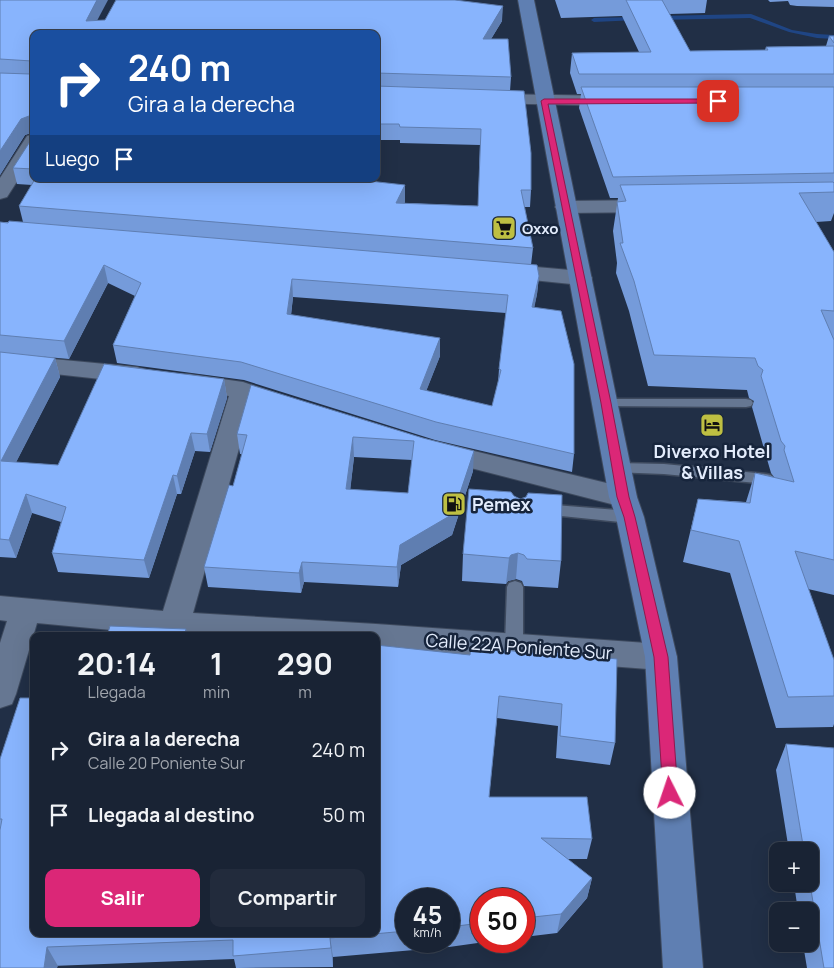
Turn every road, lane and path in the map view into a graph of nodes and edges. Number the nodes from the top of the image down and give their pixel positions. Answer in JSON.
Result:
{"nodes":[{"id":1,"x":526,"y":0,"type":"edge"},
{"id":2,"x":475,"y":99,"type":"edge"},
{"id":3,"x":544,"y":101,"type":"junction"},
{"id":4,"x":634,"y":101,"type":"edge"},
{"id":5,"x":30,"y":146,"type":"edge"},
{"id":6,"x":0,"y":193,"type":"edge"},
{"id":7,"x":675,"y":206,"type":"edge"},
{"id":8,"x":565,"y":207,"type":"junction"},
{"id":9,"x":482,"y":269,"type":"edge"},
{"id":10,"x":581,"y":278,"type":"junction"},
{"id":11,"x":0,"y":360,"type":"edge"},
{"id":12,"x":243,"y":390,"type":"junction"},
{"id":13,"x":606,"y":403,"type":"junction"},
{"id":14,"x":746,"y":403,"type":"dead end"},
{"id":15,"x":302,"y":411,"type":"edge"},
{"id":16,"x":413,"y":444,"type":"edge"},
{"id":17,"x":618,"y":468,"type":"junction"},
{"id":18,"x":766,"y":478,"type":"edge"},
{"id":19,"x":626,"y":507,"type":"junction"},
{"id":20,"x":527,"y":508,"type":"edge"},
{"id":21,"x":515,"y":587,"type":"dead end"},
{"id":22,"x":13,"y":609,"type":"edge"},
{"id":23,"x":174,"y":624,"type":"junction"},
{"id":24,"x":309,"y":632,"type":"edge"},
{"id":25,"x":380,"y":636,"type":"edge"},
{"id":26,"x":514,"y":645,"type":"junction"},
{"id":27,"x":661,"y":657,"type":"junction"},
{"id":28,"x":0,"y":694,"type":"edge"},
{"id":29,"x":683,"y":968,"type":"edge"}],
"edges":[{"from":1,"to":3,"type":"main road"},
{"from":2,"to":3,"type":"street"},
{"from":3,"to":4,"type":"street"},
{"from":3,"to":8,"type":"main road"},
{"from":5,"to":6,"type":"street"},
{"from":7,"to":8,"type":"street"},
{"from":8,"to":10,"type":"main road"},
{"from":9,"to":10,"type":"street"},
{"from":10,"to":13,"type":"main road"},
{"from":11,"to":12,"type":"street"},
{"from":12,"to":15,"type":"street"},
{"from":12,"to":23,"type":"street"},
{"from":13,"to":14,"type":"lane"},
{"from":13,"to":17,"type":"main road"},
{"from":16,"to":19,"type":"street"},
{"from":17,"to":18,"type":"lane"},
{"from":17,"to":19,"type":"main road"},
{"from":19,"to":20,"type":"lane"},
{"from":19,"to":27,"type":"main road"},
{"from":21,"to":26,"type":"lane"},
{"from":22,"to":23,"type":"street","name":"Calle 22A Poniente Sur"},
{"from":22,"to":28,"type":"street"},
{"from":23,"to":24,"type":"street","name":"Calle 22A Poniente Sur"},
{"from":25,"to":26,"type":"street","name":"Calle 22A Poniente Sur"},
{"from":26,"to":27,"type":"street","name":"Calle 22A Poniente Sur"},
{"from":27,"to":29,"type":"main road"}]}
